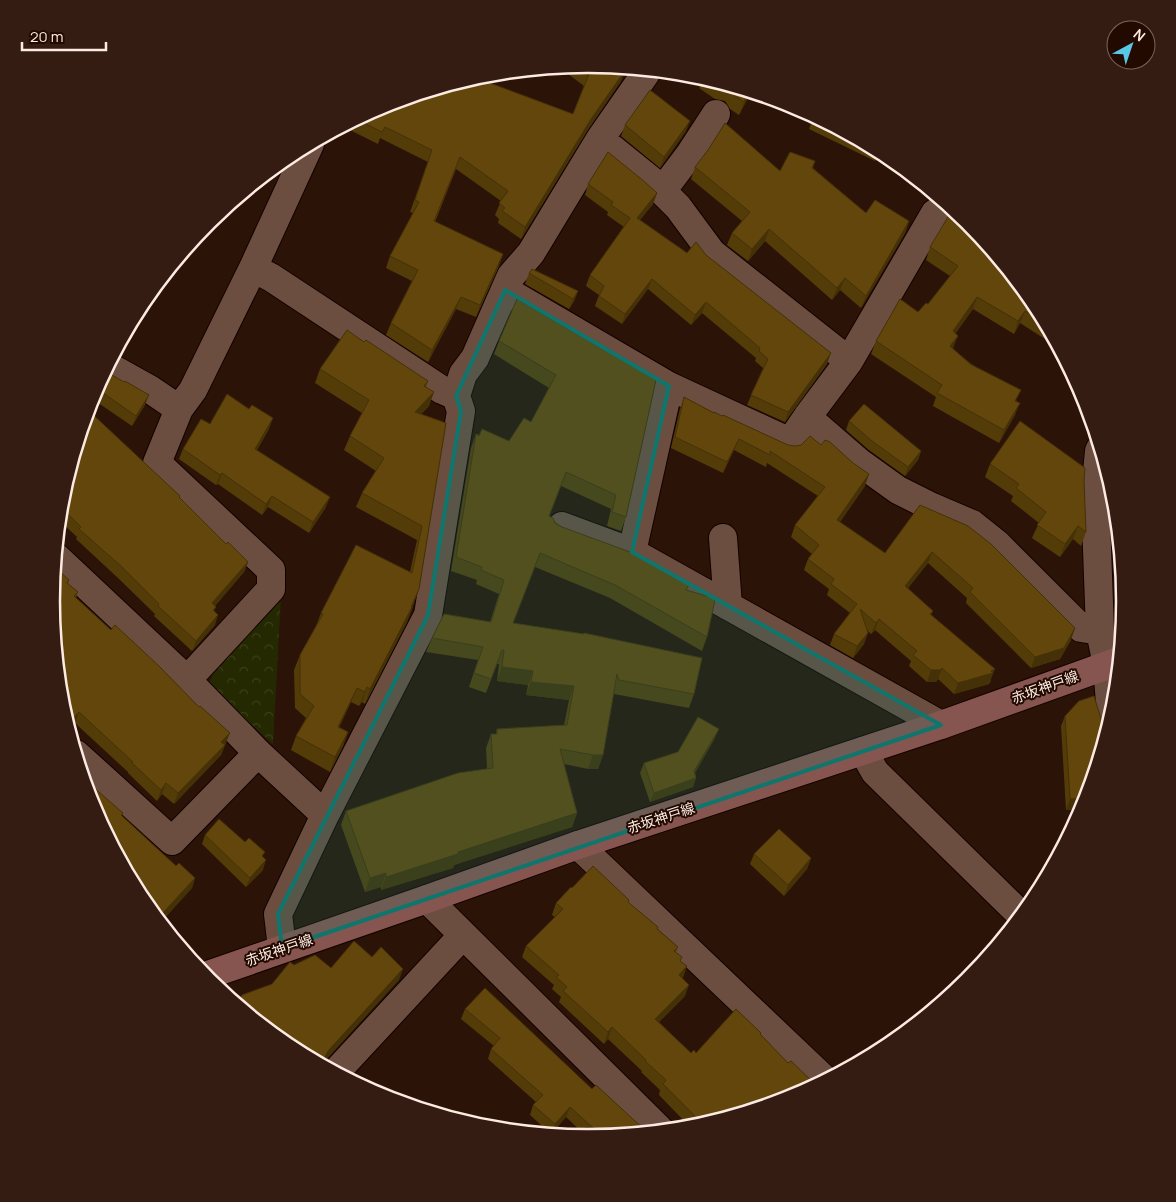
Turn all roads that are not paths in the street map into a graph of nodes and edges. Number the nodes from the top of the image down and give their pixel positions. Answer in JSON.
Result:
{"nodes":[{"id":1,"x":642,"y":76,"type":"edge"},
{"id":2,"x":716,"y":114,"type":"dead end"},
{"id":3,"x":600,"y":139,"type":"junction"},
{"id":4,"x":304,"y":156,"type":"edge"},
{"id":5,"x":662,"y":191,"type":"junction"},
{"id":6,"x":942,"y":210,"type":"edge"},
{"id":7,"x":253,"y":268,"type":"junction"},
{"id":8,"x":505,"y":290,"type":"junction"},
{"id":9,"x":849,"y":361,"type":"junction"},
{"id":10,"x":113,"y":369,"type":"edge"},
{"id":11,"x":670,"y":386,"type":"junction"},
{"id":12,"x":456,"y":396,"type":"junction"},
{"id":13,"x":179,"y":409,"type":"junction"},
{"id":14,"x":807,"y":417,"type":"junction"},
{"id":15,"x":1097,"y":462,"type":"edge"},
{"id":16,"x":562,"y":526,"type":"edge"},
{"id":17,"x":723,"y":538,"type":"dead end"},
{"id":18,"x":632,"y":552,"type":"junction"},
{"id":19,"x":61,"y":562,"type":"edge"},
{"id":20,"x":728,"y":606,"type":"junction"},
{"id":21,"x":1100,"y":631,"type":"junction"},
{"id":22,"x":1112,"y":662,"type":"edge"},
{"id":23,"x":1111,"y":668,"type":"edge"},
{"id":24,"x":187,"y":680,"type":"junction"},
{"id":25,"x":942,"y":725,"type":"junction"},
{"id":26,"x":863,"y":751,"type":"junction"},
{"id":27,"x":258,"y":753,"type":"junction"},
{"id":28,"x":85,"y":763,"type":"edge"},
{"id":29,"x":325,"y":815,"type":"junction"},
{"id":30,"x":578,"y":845,"type":"junction"},
{"id":31,"x":427,"y":899,"type":"junction"},
{"id":32,"x":1016,"y":910,"type":"edge"},
{"id":33,"x":463,"y":935,"type":"junction"},
{"id":34,"x":282,"y":948,"type":"junction"},
{"id":35,"x":214,"y":973,"type":"edge"},
{"id":36,"x":340,"y":1067,"type":"edge"},
{"id":37,"x":820,"y":1076,"type":"edge"},
{"id":38,"x":655,"y":1124,"type":"edge"}],
"edges":[{"from":1,"to":3,"type":"street"},
{"from":2,"to":5,"type":"street"},
{"from":3,"to":5,"type":"street"},
{"from":3,"to":8,"type":"street"},
{"from":4,"to":7,"type":"street"},
{"from":5,"to":9,"type":"street"},
{"from":6,"to":9,"type":"street"},
{"from":7,"to":12,"type":"street"},
{"from":7,"to":13,"type":"street"},
{"from":8,"to":11,"type":"street"},
{"from":8,"to":12,"type":"street"},
{"from":9,"to":14,"type":"street"},
{"from":10,"to":13,"type":"street"},
{"from":11,"to":14,"type":"street"},
{"from":11,"to":18,"type":"street"},
{"from":12,"to":29,"type":"street"},
{"from":13,"to":24,"type":"street"},
{"from":14,"to":21,"type":"street"},
{"from":15,"to":21,"type":"street"},
{"from":16,"to":18,"type":"street"},
{"from":17,"to":20,"type":"street"},
{"from":18,"to":20,"type":"street"},
{"from":19,"to":24,"type":"street"},
{"from":20,"to":25,"type":"street"},
{"from":21,"to":22,"type":"street"},
{"from":23,"to":25,"type":"main road","name":"赤坂神戸線"},
{"from":24,"to":27,"type":"street"},
{"from":25,"to":26,"type":"main road","name":"赤坂神戸線"},
{"from":26,"to":30,"type":"main road","name":"赤坂神戸線"},
{"from":26,"to":32,"type":"street"},
{"from":27,"to":28,"type":"street"},
{"from":27,"to":29,"type":"street"},
{"from":29,"to":34,"type":"street"},
{"from":30,"to":31,"type":"main road","name":"赤坂神戸線"},
{"from":30,"to":37,"type":"street"},
{"from":31,"to":33,"type":"street"},
{"from":31,"to":34,"type":"main road","name":"赤坂神戸線"},
{"from":33,"to":36,"type":"street"},
{"from":33,"to":38,"type":"street"},
{"from":34,"to":35,"type":"main road","name":"赤坂神戸線"}]}
